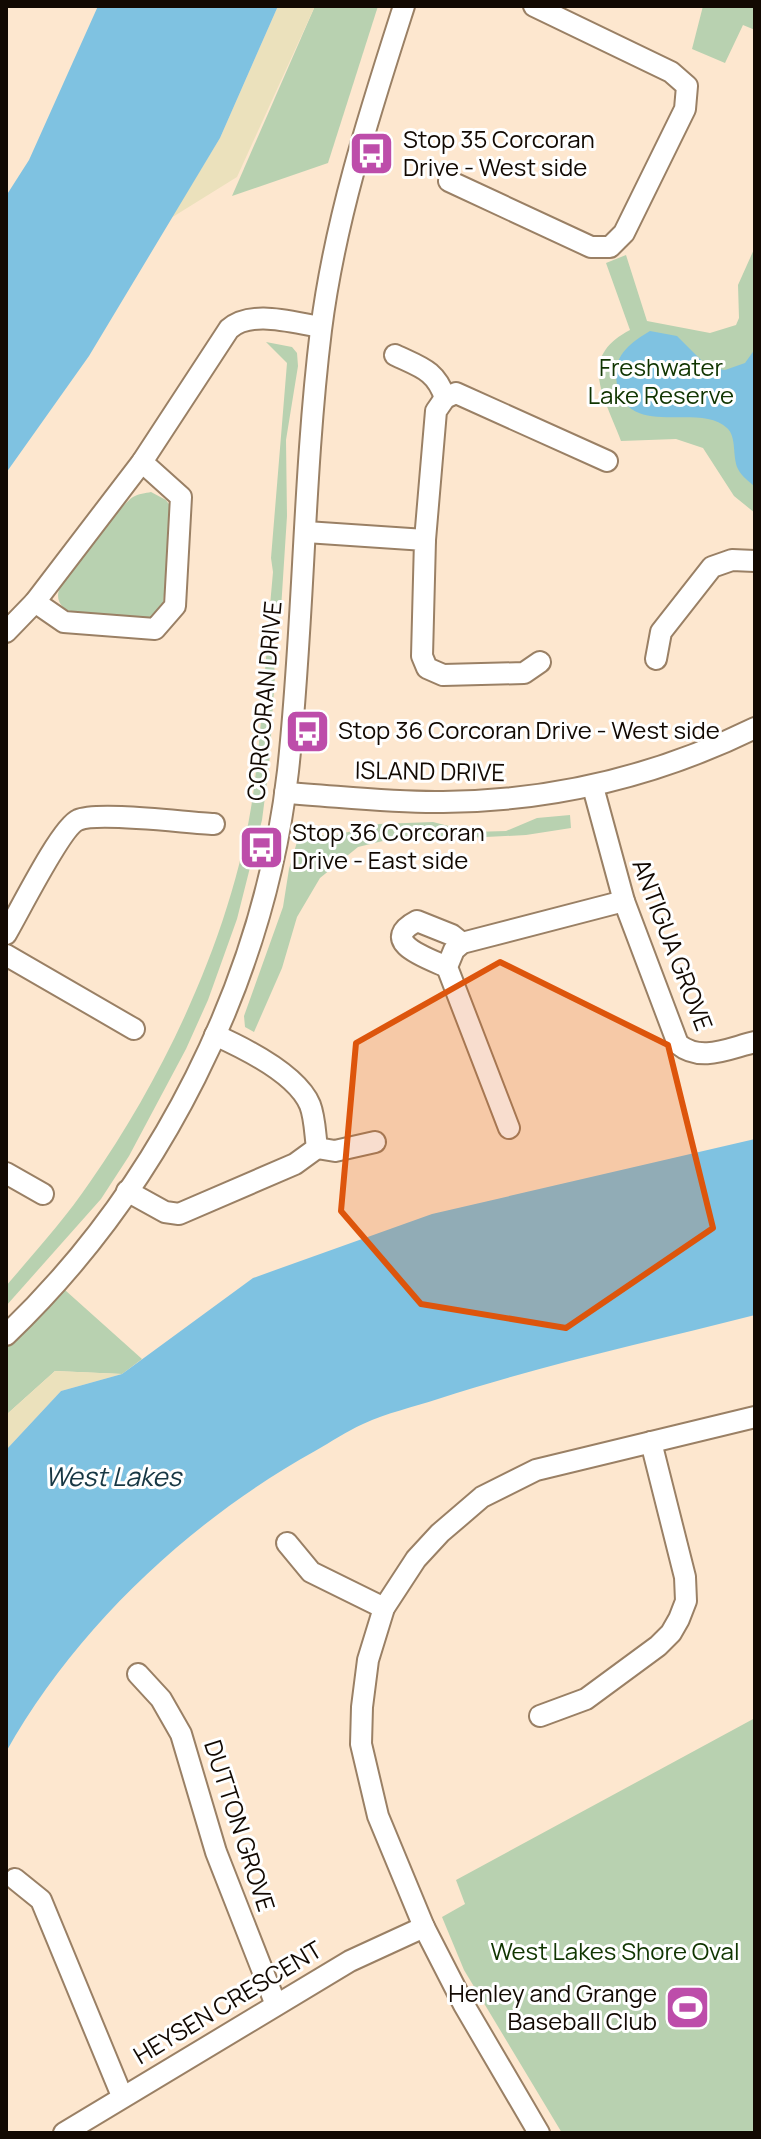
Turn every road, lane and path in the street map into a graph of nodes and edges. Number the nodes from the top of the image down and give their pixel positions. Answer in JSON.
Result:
{"nodes":[{"id":1,"x":404,"y":6,"type":"edge"},
{"id":2,"x":534,"y":6,"type":"edge"},
{"id":3,"x":449,"y":181,"type":"dead end"},
{"id":4,"x":321,"y":327,"type":"junction"},
{"id":5,"x":395,"y":355,"type":"dead end"},
{"id":6,"x":445,"y":398,"type":"junction"},
{"id":7,"x":607,"y":461,"type":"dead end"},
{"id":8,"x":142,"y":462,"type":"junction"},
{"id":9,"x":306,"y":532,"type":"junction"},
{"id":10,"x":425,"y":540,"type":"junction"},
{"id":11,"x":755,"y":561,"type":"edge"},
{"id":12,"x":35,"y":602,"type":"junction"},
{"id":13,"x":6,"y":632,"type":"edge"},
{"id":14,"x":656,"y":659,"type":"dead end"},
{"id":15,"x":540,"y":662,"type":"dead end"},
{"id":16,"x":755,"y":728,"type":"edge"},
{"id":17,"x":593,"y":787,"type":"junction"},
{"id":18,"x":285,"y":793,"type":"junction"},
{"id":19,"x":214,"y":824,"type":"dead end"},
{"id":20,"x":624,"y":901,"type":"junction"},
{"id":21,"x":6,"y":934,"type":"edge"},
{"id":22,"x":462,"y":943,"type":"junction"},
{"id":23,"x":6,"y":955,"type":"edge"},
{"id":24,"x":447,"y":967,"type":"junction"},
{"id":25,"x":134,"y":1029,"type":"dead end"},
{"id":26,"x":215,"y":1035,"type":"junction"},
{"id":27,"x":755,"y":1042,"type":"edge"},
{"id":28,"x":509,"y":1128,"type":"dead end"},
{"id":29,"x":375,"y":1142,"type":"dead end"},
{"id":30,"x":317,"y":1148,"type":"junction"},
{"id":31,"x":6,"y":1173,"type":"edge"},
{"id":32,"x":127,"y":1191,"type":"junction"},
{"id":33,"x":43,"y":1194,"type":"dead end"},
{"id":34,"x":6,"y":1335,"type":"edge"},
{"id":35,"x":755,"y":1417,"type":"edge"},
{"id":36,"x":651,"y":1442,"type":"junction"},
{"id":37,"x":287,"y":1543,"type":"dead end"},
{"id":38,"x":384,"y":1608,"type":"junction"},
{"id":39,"x":138,"y":1674,"type":"dead end"},
{"id":40,"x":540,"y":1716,"type":"dead end"},
{"id":41,"x":15,"y":1879,"type":"dead end"},
{"id":42,"x":424,"y":1927,"type":"junction"},
{"id":43,"x":276,"y":2005,"type":"junction"},
{"id":44,"x":122,"y":2096,"type":"junction"},
{"id":45,"x":64,"y":2133,"type":"edge"},
{"id":46,"x":539,"y":2133,"type":"edge"}],
"edges":[{"from":1,"to":4,"type":"street","name":"CORCORAN DRIVE"},
{"from":2,"to":3,"type":"street"},
{"from":4,"to":8,"type":"street"},
{"from":4,"to":9,"type":"street","name":"CORCORAN DRIVE"},
{"from":5,"to":6,"type":"street"},
{"from":6,"to":7,"type":"street"},
{"from":6,"to":10,"type":"street"},
{"from":8,"to":12,"type":"street"},
{"from":8,"to":12,"type":"street"},
{"from":9,"to":10,"type":"street"},
{"from":9,"to":18,"type":"street","name":"CORCORAN DRIVE"},
{"from":10,"to":15,"type":"street"},
{"from":11,"to":14,"type":"street"},
{"from":12,"to":13,"type":"street"},
{"from":16,"to":17,"type":"street","name":"ISLAND DRIVE"},
{"from":17,"to":18,"type":"street","name":"ISLAND DRIVE"},
{"from":17,"to":20,"type":"street","name":"ANTIGUA GROVE"},
{"from":18,"to":26,"type":"street","name":"CORCORAN DRIVE"},
{"from":19,"to":21,"type":"street"},
{"from":20,"to":22,"type":"street"},
{"from":20,"to":27,"type":"street","name":"ANTIGUA GROVE"},
{"from":22,"to":24,"type":"street"},
{"from":22,"to":24,"type":"street"},
{"from":23,"to":25,"type":"street"},
{"from":24,"to":28,"type":"street"},
{"from":26,"to":30,"type":"street"},
{"from":26,"to":32,"type":"street","name":"CORCORAN DRIVE"},
{"from":29,"to":30,"type":"street"},
{"from":30,"to":32,"type":"street"},
{"from":31,"to":33,"type":"street"},
{"from":32,"to":34,"type":"street","name":"CORCORAN DRIVE"},
{"from":35,"to":36,"type":"street"},
{"from":36,"to":38,"type":"street"},
{"from":36,"to":40,"type":"street"},
{"from":37,"to":38,"type":"street"},
{"from":38,"to":42,"type":"street"},
{"from":39,"to":43,"type":"street","name":"DUTTON GROVE"},
{"from":41,"to":44,"type":"street"},
{"from":42,"to":43,"type":"street","name":"HEYSEN CRESCENT"},
{"from":42,"to":46,"type":"street"},
{"from":43,"to":44,"type":"street","name":"HEYSEN CRESCENT"},
{"from":44,"to":45,"type":"street","name":"HEYSEN CRESCENT"}]}
